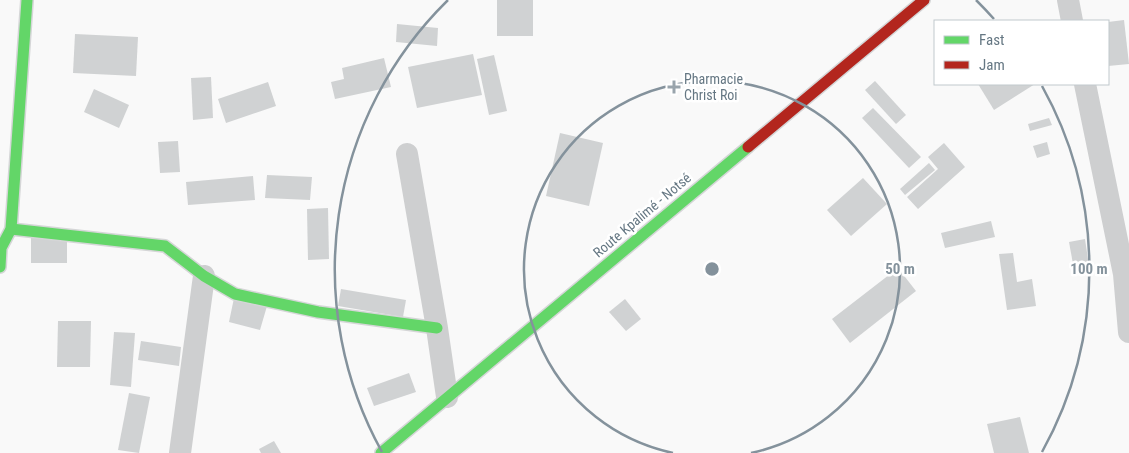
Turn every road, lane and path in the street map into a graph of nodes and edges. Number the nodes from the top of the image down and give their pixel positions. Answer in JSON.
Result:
{"nodes":[{"id":1,"x":27,"y":0,"type":"edge"},
{"id":2,"x":924,"y":0,"type":"edge"},
{"id":3,"x":1068,"y":0,"type":"edge"},
{"id":4,"x":1072,"y":20,"type":"edge"},
{"id":5,"x":1085,"y":85,"type":"edge"},
{"id":6,"x":407,"y":154,"type":"dead end"},
{"id":7,"x":11,"y":229,"type":"junction"},
{"id":8,"x":0,"y":248,"type":"edge"},
{"id":9,"x":0,"y":267,"type":"edge"},
{"id":10,"x":204,"y":276,"type":"junction"},
{"id":11,"x":437,"y":328,"type":"junction"},
{"id":12,"x":1129,"y":332,"type":"edge"},
{"id":13,"x":447,"y":397,"type":"junction"},
{"id":14,"x":180,"y":453,"type":"edge"},
{"id":15,"x":381,"y":453,"type":"edge"}],
"edges":[{"from":1,"to":7,"type":"street"},
{"from":2,"to":13,"type":"street","name":"Route Kpalimé - Notsé"},
{"from":3,"to":4,"type":"street"},
{"from":5,"to":12,"type":"street"},
{"from":6,"to":11,"type":"street"},
{"from":7,"to":8,"type":"street"},
{"from":7,"to":10,"type":"street"},
{"from":8,"to":9,"type":"street"},
{"from":10,"to":11,"type":"street"},
{"from":10,"to":14,"type":"street"},
{"from":11,"to":13,"type":"street"},
{"from":13,"to":15,"type":"street","name":"Route Kpalimé - Notsé"}]}
